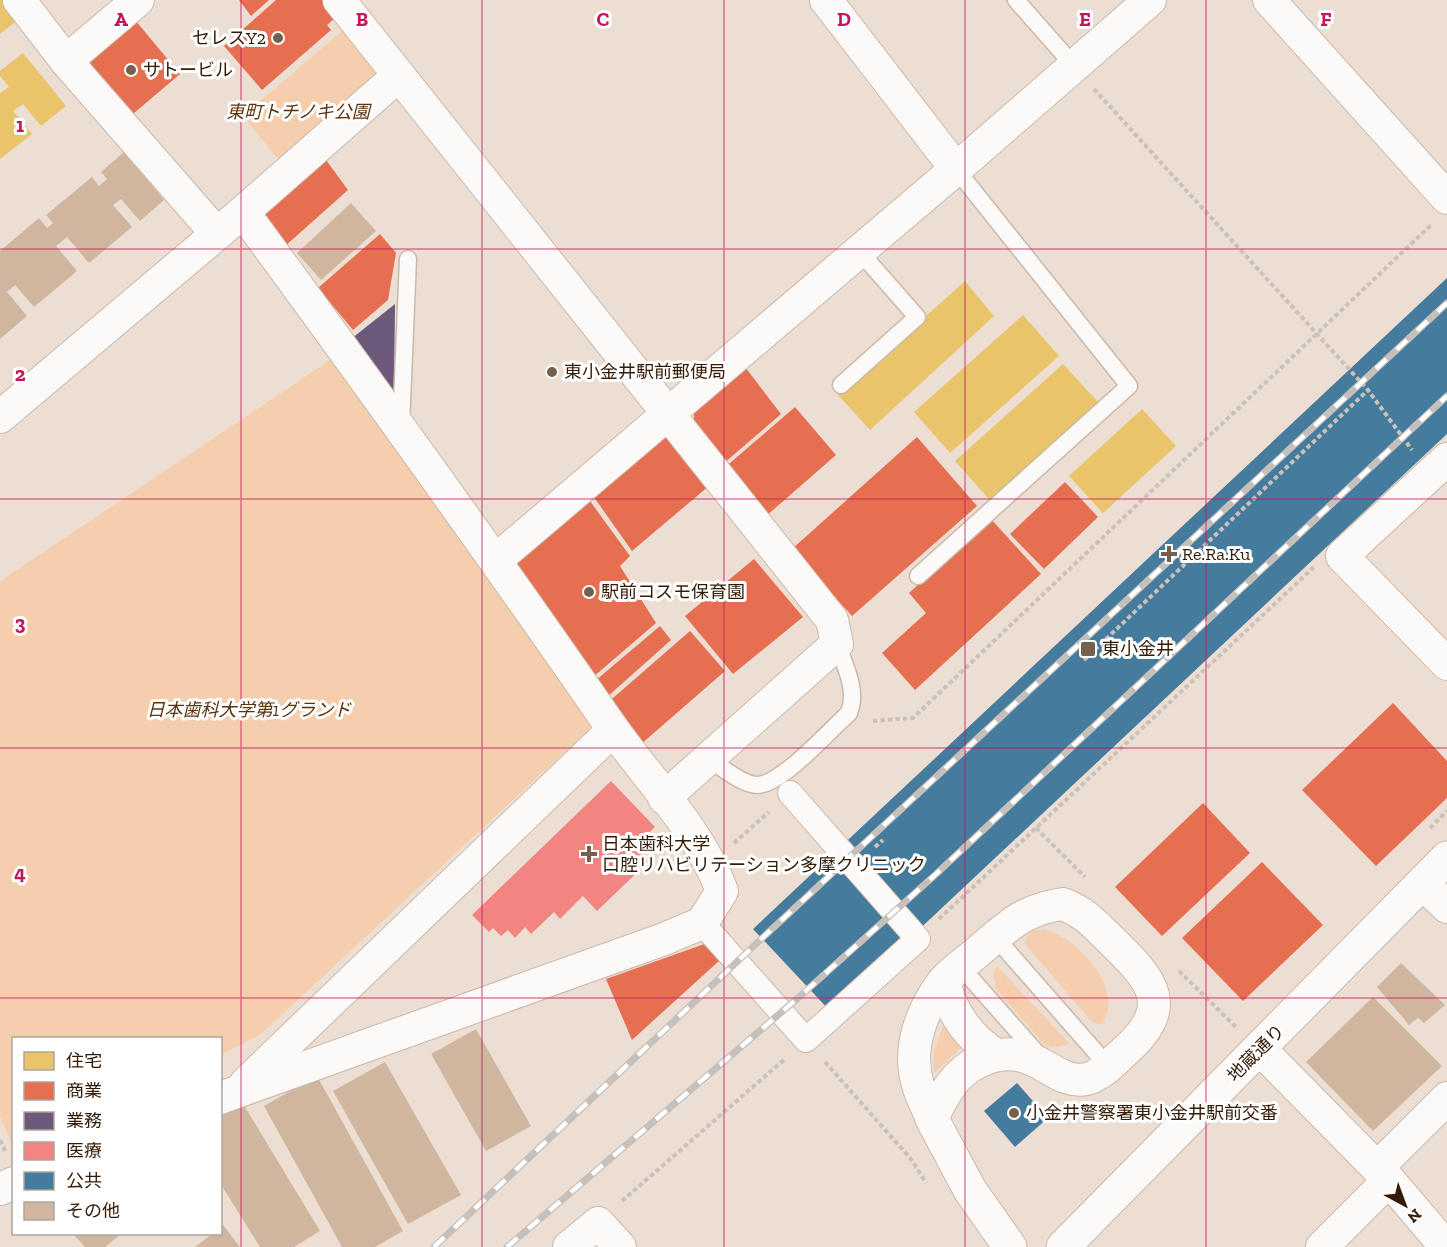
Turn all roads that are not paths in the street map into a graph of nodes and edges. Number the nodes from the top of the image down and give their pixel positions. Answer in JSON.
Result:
{"nodes":[{"id":1,"x":19,"y":0,"type":"edge"},
{"id":2,"x":138,"y":0,"type":"edge"},
{"id":3,"x":339,"y":0,"type":"edge"},
{"id":4,"x":826,"y":0,"type":"edge"},
{"id":5,"x":1016,"y":0,"type":"edge"},
{"id":6,"x":1150,"y":0,"type":"edge"},
{"id":7,"x":1269,"y":0,"type":"edge"},
{"id":8,"x":66,"y":61,"type":"junction"},
{"id":9,"x":1075,"y":67,"type":"junction"},
{"id":10,"x":398,"y":76,"type":"junction"},
{"id":11,"x":956,"y":169,"type":"junction"},
{"id":12,"x":1443,"y":209,"type":"edge"},
{"id":13,"x":243,"y":212,"type":"junction"},
{"id":14,"x":217,"y":234,"type":"junction"},
{"id":15,"x":860,"y":252,"type":"junction"},
{"id":16,"x":408,"y":259,"type":"dead end"},
{"id":17,"x":841,"y":385,"type":"dead end"},
{"id":18,"x":669,"y":414,"type":"junction"},
{"id":19,"x":0,"y":417,"type":"edge"},
{"id":20,"x":401,"y":428,"type":"junction"},
{"id":21,"x":1439,"y":467,"type":"edge"},
{"id":22,"x":496,"y":560,"type":"junction"},
{"id":23,"x":918,"y":576,"type":"dead end"},
{"id":24,"x":837,"y":644,"type":"junction"},
{"id":25,"x":1447,"y":664,"type":"edge"},
{"id":26,"x":613,"y":730,"type":"junction"},
{"id":27,"x":708,"y":759,"type":"junction"},
{"id":28,"x":790,"y":793,"type":"road end"},
{"id":29,"x":664,"y":798,"type":"junction"},
{"id":30,"x":1447,"y":858,"type":"edge"},
{"id":31,"x":1422,"y":883,"type":"junction"},
{"id":32,"x":1447,"y":907,"type":"edge"},
{"id":33,"x":702,"y":923,"type":"junction"},
{"id":34,"x":995,"y":937,"type":"junction"},
{"id":35,"x":952,"y":974,"type":"junction"},
{"id":36,"x":1260,"y":1049,"type":"junction"},
{"id":37,"x":996,"y":1055,"type":"junction"},
{"id":38,"x":1108,"y":1066,"type":"junction"},
{"id":39,"x":1051,"y":1068,"type":"junction"},
{"id":40,"x":229,"y":1095,"type":"edge"},
{"id":41,"x":1447,"y":1098,"type":"edge"},
{"id":42,"x":932,"y":1119,"type":"junction"},
{"id":43,"x":1383,"y":1174,"type":"junction"},
{"id":44,"x":569,"y":1247,"type":"edge"},
{"id":45,"x":620,"y":1247,"type":"edge"},
{"id":46,"x":1010,"y":1247,"type":"edge"},
{"id":47,"x":1063,"y":1247,"type":"edge"},
{"id":48,"x":1322,"y":1247,"type":"edge"},
{"id":49,"x":1446,"y":1247,"type":"edge"}],
"edges":[{"from":1,"to":8,"type":"street"},
{"from":2,"to":8,"type":"street"},
{"from":3,"to":10,"type":"street"},
{"from":4,"to":11,"type":"street"},
{"from":5,"to":9,"type":"lane"},
{"from":6,"to":9,"type":"street"},
{"from":7,"to":12,"type":"street"},
{"from":8,"to":14,"type":"street"},
{"from":9,"to":11,"type":"street"},
{"from":10,"to":13,"type":"street"},
{"from":10,"to":18,"type":"street"},
{"from":11,"to":15,"type":"street"},
{"from":11,"to":23,"type":"lane"},
{"from":13,"to":14,"type":"street"},
{"from":13,"to":20,"type":"street"},
{"from":14,"to":19,"type":"street"},
{"from":15,"to":17,"type":"lane"},
{"from":15,"to":18,"type":"street"},
{"from":16,"to":20,"type":"lane"},
{"from":18,"to":22,"type":"street"},
{"from":18,"to":24,"type":"street"},
{"from":20,"to":22,"type":"street"},
{"from":21,"to":25,"type":"street"},
{"from":22,"to":26,"type":"street"},
{"from":24,"to":27,"type":"street"},
{"from":24,"to":27,"type":"lane"},
{"from":26,"to":29,"type":"street"},
{"from":26,"to":40,"type":"street"},
{"from":27,"to":29,"type":"street"},
{"from":28,"to":33,"type":"street"},
{"from":29,"to":33,"type":"street"},
{"from":30,"to":31,"type":"street","name":"地蔵通り"},
{"from":31,"to":32,"type":"street"},
{"from":31,"to":36,"type":"street","name":"地蔵通り"},
{"from":33,"to":40,"type":"street"},
{"from":34,"to":35,"type":"street"},
{"from":34,"to":38,"type":"lane"},
{"from":34,"to":38,"type":"street"},
{"from":35,"to":37,"type":"street"},
{"from":35,"to":39,"type":"lane"},
{"from":35,"to":42,"type":"street"},
{"from":36,"to":43,"type":"street"},
{"from":36,"to":47,"type":"street","name":"地蔵通り"},
{"from":37,"to":39,"type":"street"},
{"from":37,"to":42,"type":"street"},
{"from":38,"to":39,"type":"street"},
{"from":41,"to":43,"type":"street"},
{"from":42,"to":46,"type":"street"},
{"from":43,"to":48,"type":"street"},
{"from":43,"to":49,"type":"street"},
{"from":44,"to":45,"type":"street"}]}
